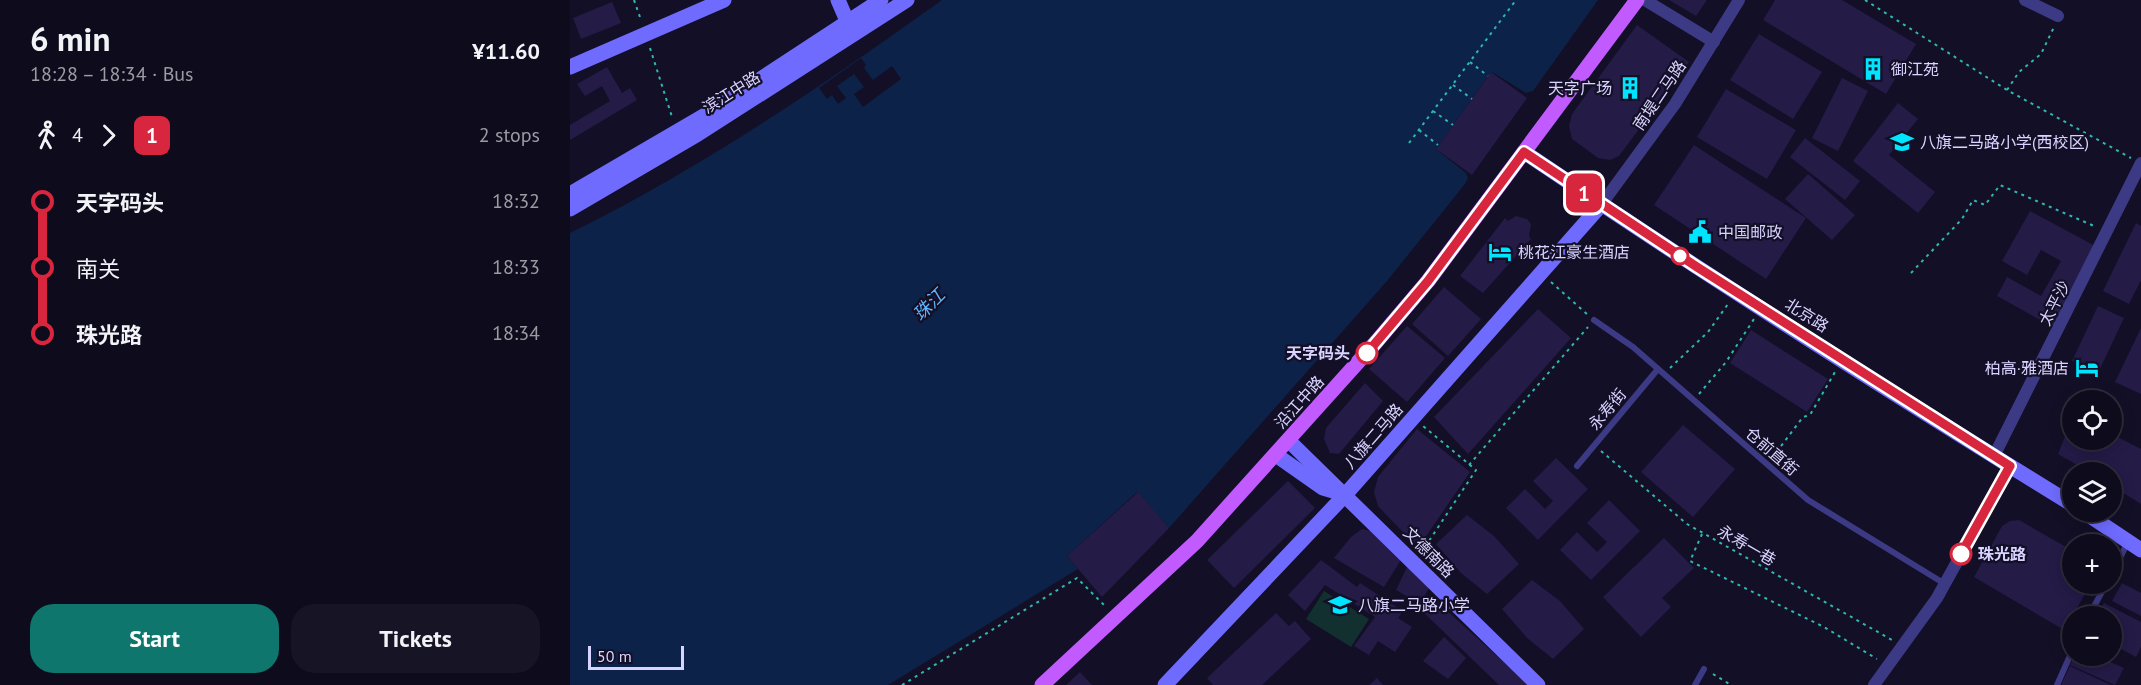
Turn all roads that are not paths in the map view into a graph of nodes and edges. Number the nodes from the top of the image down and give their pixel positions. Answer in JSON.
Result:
{"nodes":[{"id":1,"x":724,"y":0,"type":"edge"},
{"id":2,"x":838,"y":0,"type":"edge"},
{"id":3,"x":881,"y":0,"type":"edge"},
{"id":4,"x":907,"y":0,"type":"edge"},
{"id":5,"x":1624,"y":0,"type":"edge"},
{"id":6,"x":1637,"y":0,"type":"edge"},
{"id":7,"x":1645,"y":0,"type":"edge"},
{"id":8,"x":1739,"y":0,"type":"edge"},
{"id":9,"x":2025,"y":0,"type":"edge"},
{"id":10,"x":2058,"y":16,"type":"road end"},
{"id":11,"x":850,"y":29,"type":"junction"},
{"id":12,"x":1714,"y":42,"type":"junction"},
{"id":13,"x":570,"y":67,"type":"edge"},
{"id":14,"x":1524,"y":152,"type":"junction"},
{"id":15,"x":2141,"y":164,"type":"edge"},
{"id":16,"x":570,"y":194,"type":"edge"},
{"id":17,"x":1601,"y":205,"type":"junction"},
{"id":18,"x":570,"y":209,"type":"edge"},
{"id":19,"x":1594,"y":321,"type":"road end"},
{"id":20,"x":1661,"y":372,"type":"junction"},
{"id":21,"x":1289,"y":441,"type":"junction"},
{"id":22,"x":1276,"y":456,"type":"junction"},
{"id":23,"x":1994,"y":456,"type":"junction"},
{"id":24,"x":1577,"y":466,"type":"dead end"},
{"id":25,"x":2010,"y":466,"type":"junction"},
{"id":26,"x":1345,"y":495,"type":"junction"},
{"id":27,"x":2062,"y":498,"type":"edge"},
{"id":28,"x":2099,"y":522,"type":"edge"},
{"id":29,"x":2135,"y":545,"type":"edge"},
{"id":30,"x":2122,"y":561,"type":"edge"},
{"id":31,"x":1945,"y":584,"type":"junction"},
{"id":32,"x":2065,"y":666,"type":"edge"},
{"id":33,"x":1704,"y":669,"type":"road end"},
{"id":34,"x":1042,"y":685,"type":"edge"},
{"id":35,"x":1165,"y":685,"type":"edge"},
{"id":36,"x":1538,"y":685,"type":"edge"},
{"id":37,"x":1695,"y":685,"type":"edge"},
{"id":38,"x":1874,"y":685,"type":"edge"},
{"id":39,"x":2057,"y":685,"type":"edge"}],
"edges":[{"from":1,"to":13,"type":"main road"},
{"from":2,"to":11,"type":"main road"},
{"from":3,"to":11,"type":"main road","name":"滨江中路"},
{"from":4,"to":11,"type":"main road","name":"滨江中路"},
{"from":5,"to":14,"type":"main road"},
{"from":6,"to":14,"type":"main road","name":"沿江中路"},
{"from":7,"to":12,"type":"street"},
{"from":8,"to":12,"type":"street","name":"南堤二马路"},
{"from":9,"to":10,"type":"street"},
{"from":11,"to":16,"type":"main road","name":"滨江中路"},
{"from":11,"to":18,"type":"main road","name":"滨江中路"},
{"from":12,"to":17,"type":"street","name":"南堤二马路"},
{"from":14,"to":17,"type":"main road","name":"北京路"},
{"from":14,"to":21,"type":"main road","name":"沿江中路"},
{"from":15,"to":23,"type":"street","name":"太平沙"},
{"from":17,"to":23,"type":"main road","name":"北京路"},
{"from":17,"to":26,"type":"main road","name":"八旗二马路"},
{"from":19,"to":20,"type":"lane","name":"仓前直街"},
{"from":20,"to":24,"type":"lane","name":"永寿街"},
{"from":20,"to":31,"type":"lane","name":"仓前直街"},
{"from":21,"to":22,"type":"main road","name":"沿江中路"},
{"from":21,"to":26,"type":"main road","name":"文德南路"},
{"from":22,"to":26,"type":"main road"},
{"from":22,"to":34,"type":"main road","name":"沿江中路"},
{"from":23,"to":25,"type":"main road","name":"北京路"},
{"from":25,"to":27,"type":"main road","name":"北京路"},
{"from":25,"to":31,"type":"street"},
{"from":26,"to":35,"type":"main road","name":"八旗二马路"},
{"from":26,"to":36,"type":"main road","name":"文德南路"},
{"from":28,"to":29,"type":"main road"},
{"from":29,"to":30,"type":"lane"},
{"from":31,"to":38,"type":"street"},
{"from":32,"to":39,"type":"lane"},
{"from":33,"to":37,"type":"lane"}]}
